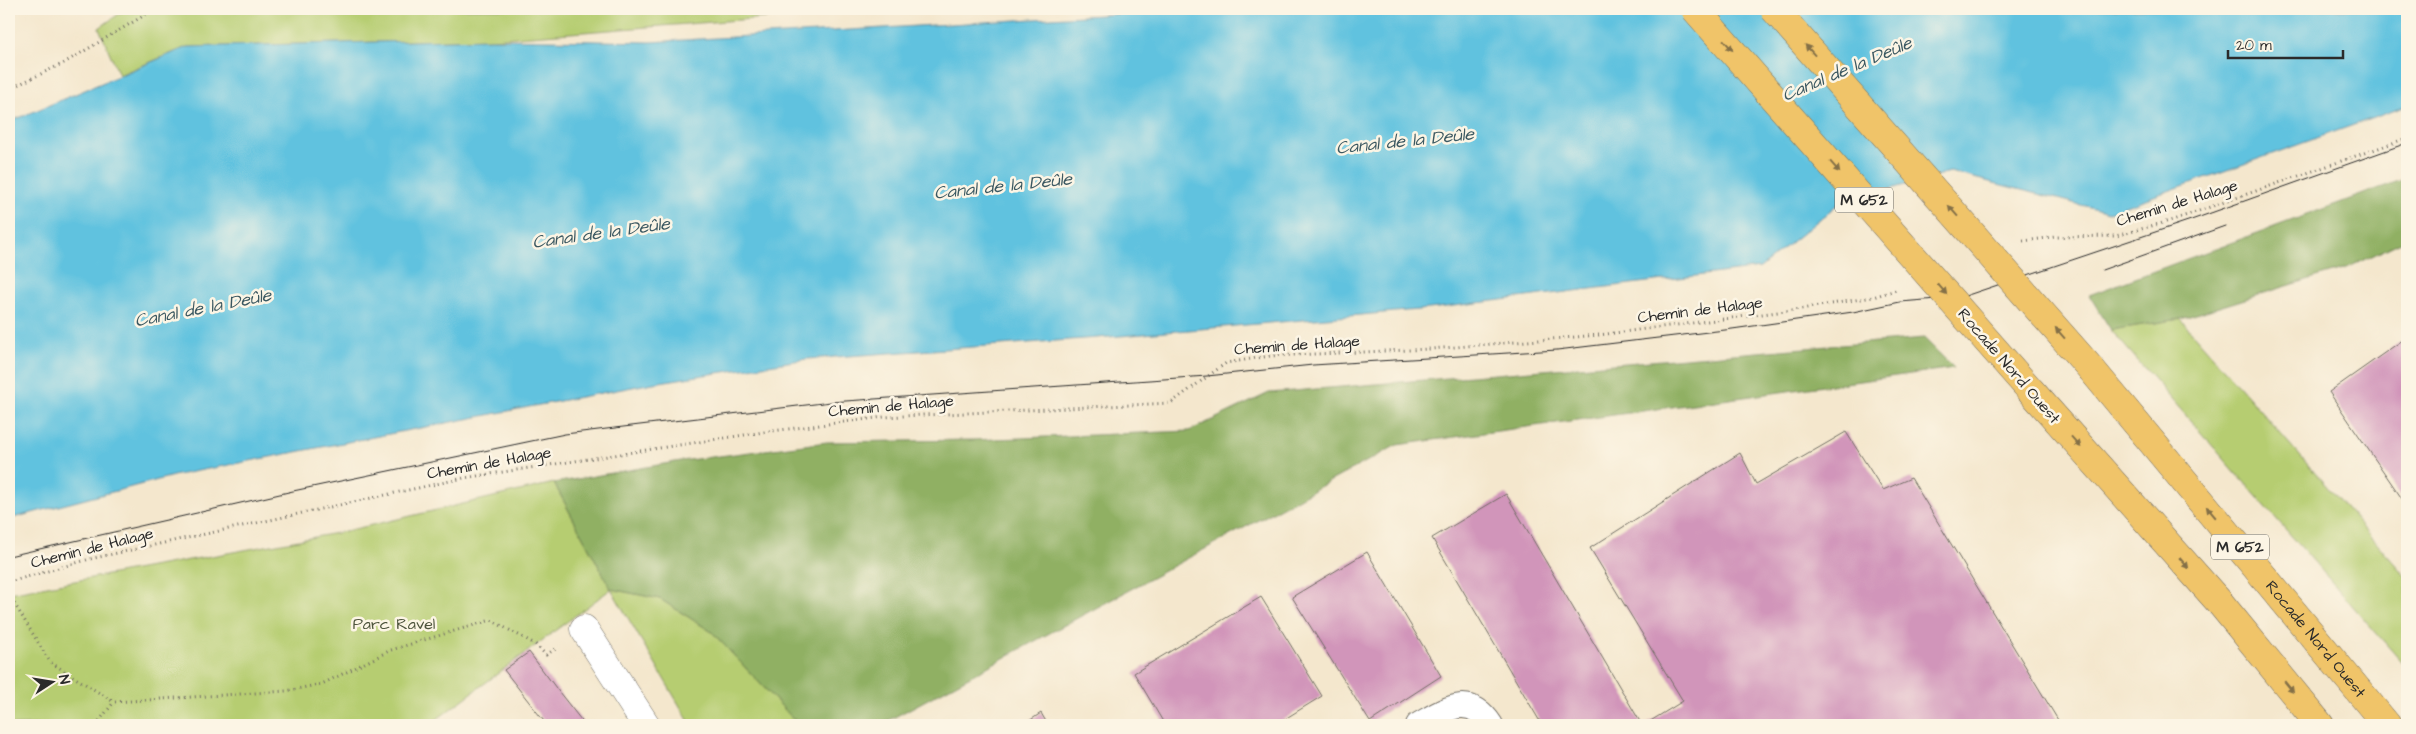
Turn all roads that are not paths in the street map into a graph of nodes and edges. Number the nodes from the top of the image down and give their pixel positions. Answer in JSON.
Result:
{"nodes":[{"id":1,"x":1695,"y":9,"type":"edge"},
{"id":2,"x":1774,"y":9,"type":"edge"},
{"id":3,"x":584,"y":629,"type":"road end"},
{"id":4,"x":646,"y":725,"type":"edge"},
{"id":5,"x":1418,"y":725,"type":"edge"},
{"id":6,"x":1491,"y":725,"type":"edge"},
{"id":7,"x":2320,"y":725,"type":"edge"},
{"id":8,"x":2387,"y":725,"type":"edge"}],
"edges":[{"from":1,"to":7,"type":"highway","name":"Rocade Nord Ouest","number":"M 652","one_way":true,"bridge":true},
{"from":8,"to":2,"type":"highway","name":"Rocade Nord Ouest","number":"M 652","one_way":true,"bridge":true},
{"from":3,"to":4,"type":"street"},
{"from":5,"to":6,"type":"lane"}]}
